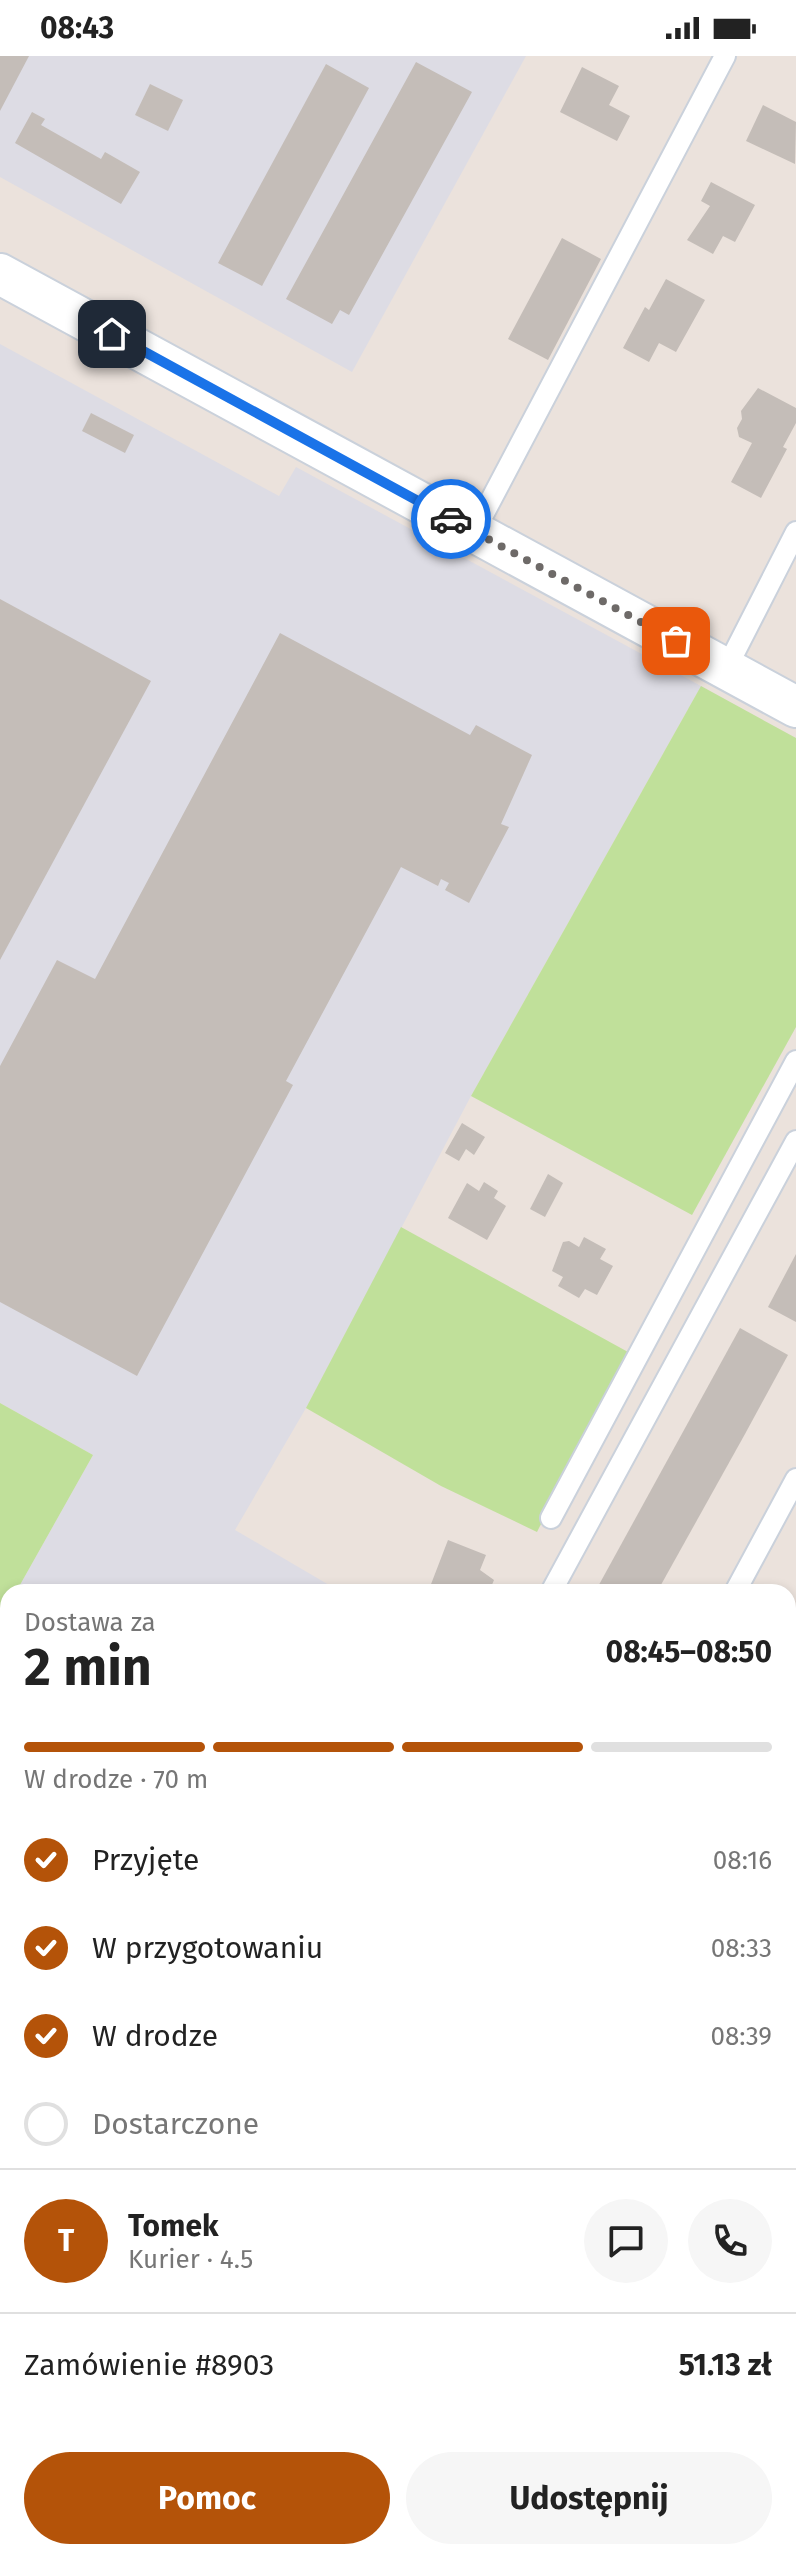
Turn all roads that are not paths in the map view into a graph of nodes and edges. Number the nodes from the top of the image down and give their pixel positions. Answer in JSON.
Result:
{"nodes":[{"id":1,"x":725,"y":56,"type":"edge"},
{"id":2,"x":0,"y":274,"type":"edge"},
{"id":3,"x":474,"y":532,"type":"junction"},
{"id":4,"x":796,"y":532,"type":"edge"},
{"id":5,"x":726,"y":669,"type":"junction"},
{"id":6,"x":796,"y":707,"type":"edge"},
{"id":7,"x":796,"y":1061,"type":"edge"},
{"id":8,"x":796,"y":1141,"type":"edge"},
{"id":9,"x":796,"y":1479,"type":"edge"},
{"id":10,"x":551,"y":1518,"type":"dead end"},
{"id":11,"x":555,"y":1584,"type":"edge"},
{"id":12,"x":739,"y":1584,"type":"edge"}],
"edges":[{"from":1,"to":3,"type":"lane"},
{"from":2,"to":3,"type":"street"},
{"from":3,"to":5,"type":"street"},
{"from":4,"to":5,"type":"lane"},
{"from":5,"to":6,"type":"street"},
{"from":7,"to":10,"type":"lane"},
{"from":8,"to":11,"type":"lane"},
{"from":9,"to":12,"type":"lane"}]}
